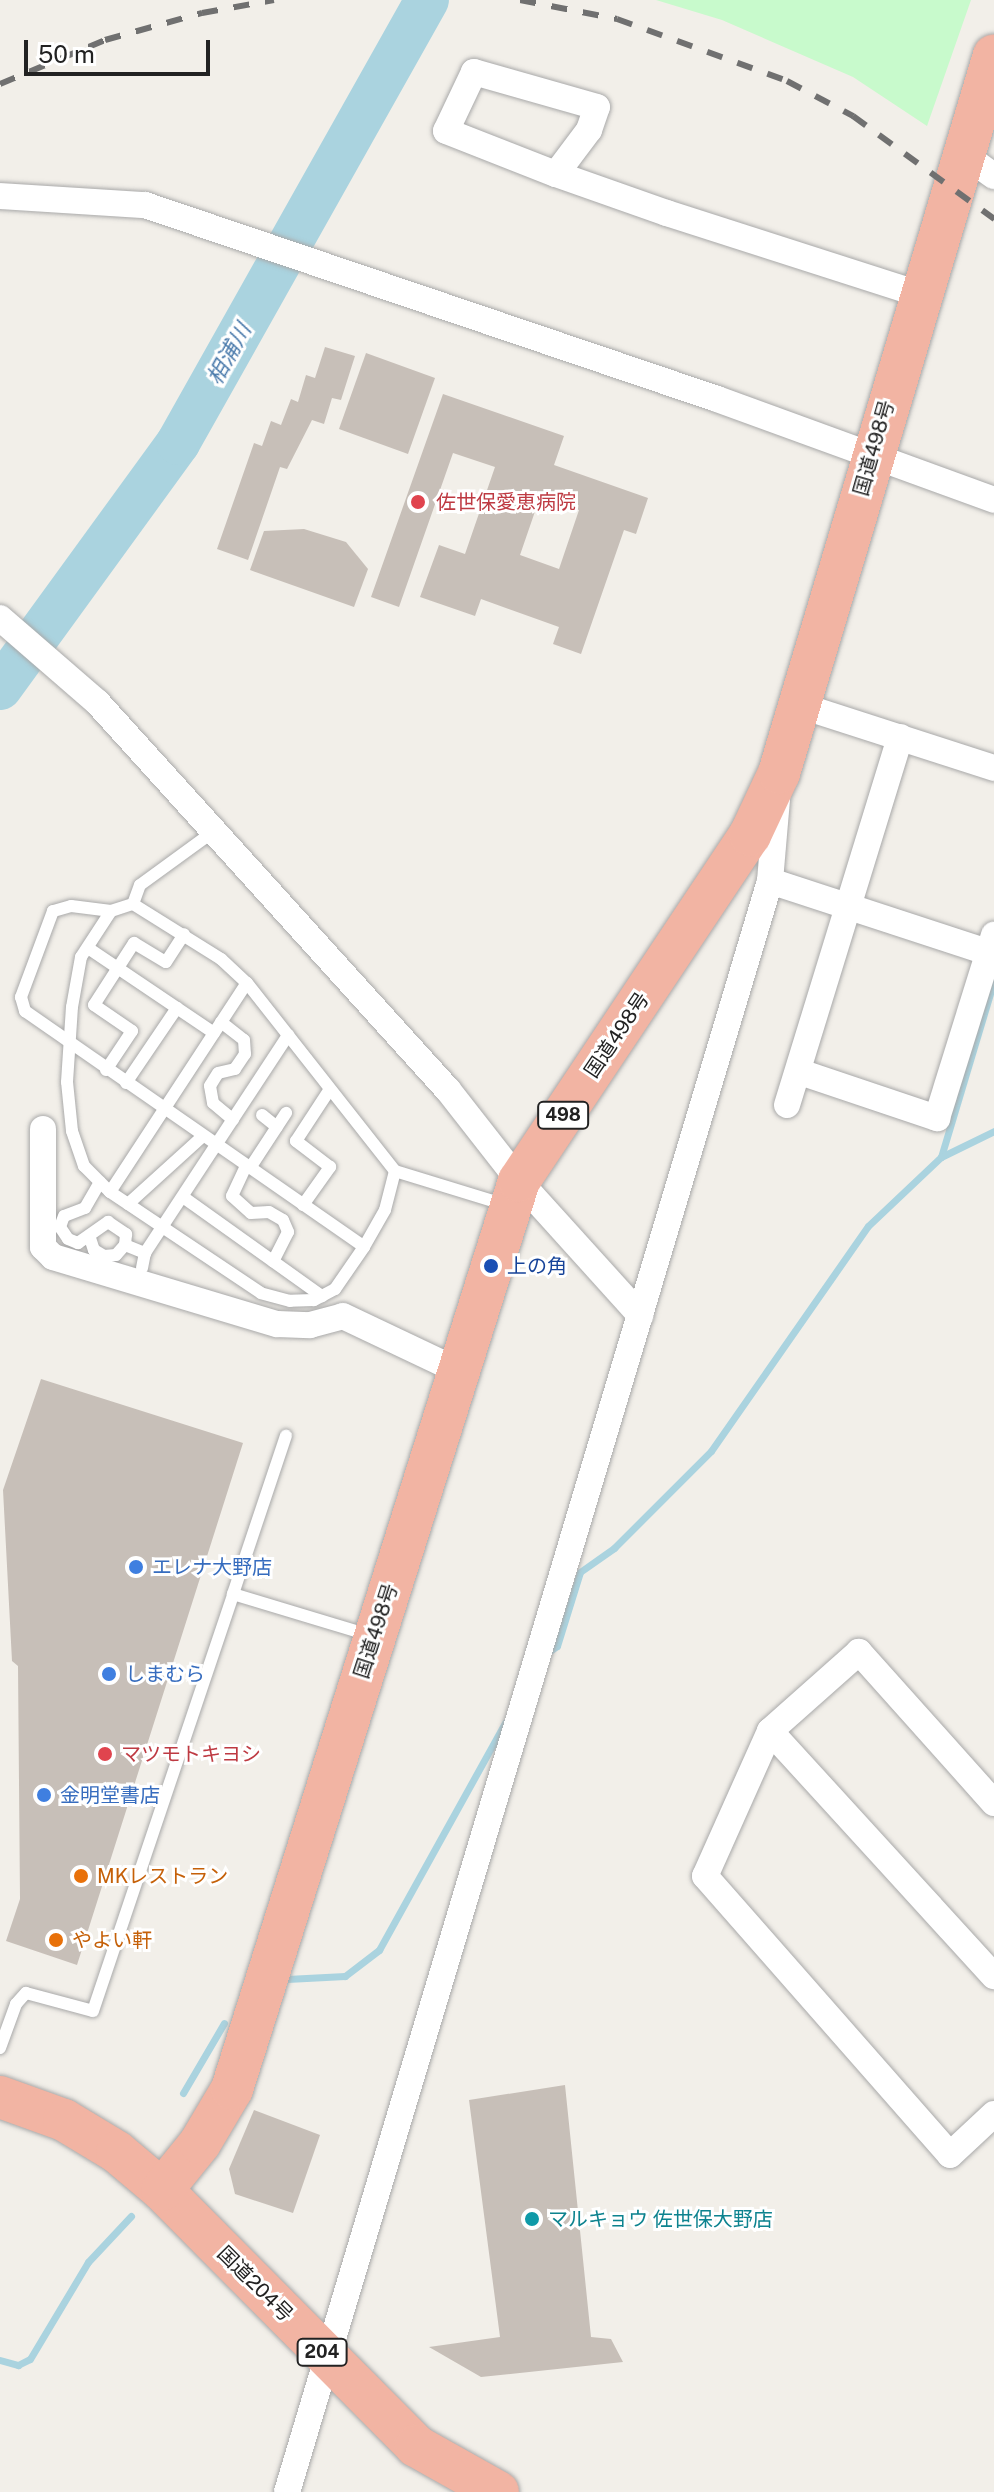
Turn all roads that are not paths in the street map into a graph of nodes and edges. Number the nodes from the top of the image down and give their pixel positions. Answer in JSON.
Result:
{"nodes":[{"id":1,"x":994,"y":55,"type":"edge"},
{"id":2,"x":978,"y":164,"type":"edge"},
{"id":3,"x":556,"y":174,"type":"junction"},
{"id":4,"x":0,"y":196,"type":"edge"},
{"id":5,"x":920,"y":294,"type":"junction"},
{"id":6,"x":871,"y":458,"type":"junction"},
{"id":7,"x":994,"y":500,"type":"edge"},
{"id":8,"x":0,"y":618,"type":"edge"},
{"id":9,"x":799,"y":705,"type":"junction"},
{"id":10,"x":900,"y":737,"type":"junction"},
{"id":11,"x":994,"y":768,"type":"edge"},
{"id":12,"x":779,"y":773,"type":"junction"},
{"id":13,"x":214,"y":831,"type":"junction"},
{"id":14,"x":770,"y":881,"type":"junction"},
{"id":15,"x":133,"y":904,"type":"junction"},
{"id":16,"x":848,"y":906,"type":"junction"},
{"id":17,"x":111,"y":911,"type":"junction"},
{"id":18,"x":184,"y":934,"type":"junction"},
{"id":19,"x":992,"y":947,"type":"edge"},
{"id":20,"x":88,"y":948,"type":"junction"},
{"id":21,"x":118,"y":968,"type":"junction"},
{"id":22,"x":247,"y":983,"type":"junction"},
{"id":23,"x":177,"y":1008,"type":"junction"},
{"id":24,"x":218,"y":1027,"type":"junction"},
{"id":25,"x":288,"y":1035,"type":"junction"},
{"id":26,"x":66,"y":1042,"type":"junction"},
{"id":27,"x":151,"y":1046,"type":"junction"},
{"id":28,"x":164,"y":1054,"type":"dead end"},
{"id":29,"x":106,"y":1070,"type":"junction"},
{"id":30,"x":800,"y":1072,"type":"junction"},
{"id":31,"x":126,"y":1083,"type":"junction"},
{"id":32,"x":330,"y":1089,"type":"junction"},
{"id":33,"x":787,"y":1105,"type":"dead end"},
{"id":34,"x":164,"y":1109,"type":"junction"},
{"id":35,"x":286,"y":1113,"type":"dead end"},
{"id":36,"x":262,"y":1115,"type":"dead end"},
{"id":37,"x":233,"y":1120,"type":"junction"},
{"id":38,"x":277,"y":1127,"type":"junction"},
{"id":39,"x":43,"y":1129,"type":"dead end"},
{"id":40,"x":203,"y":1136,"type":"junction"},
{"id":41,"x":217,"y":1145,"type":"junction"},
{"id":42,"x":248,"y":1167,"type":"junction"},
{"id":43,"x":395,"y":1171,"type":"junction"},
{"id":44,"x":100,"y":1182,"type":"junction"},
{"id":45,"x":110,"y":1192,"type":"junction"},
{"id":46,"x":515,"y":1194,"type":"junction"},
{"id":47,"x":183,"y":1197,"type":"junction"},
{"id":48,"x":128,"y":1204,"type":"junction"},
{"id":49,"x":303,"y":1205,"type":"junction"},
{"id":50,"x":85,"y":1208,"type":"junction"},
{"id":51,"x":163,"y":1228,"type":"junction"},
{"id":52,"x":92,"y":1232,"type":"junction"},
{"id":53,"x":125,"y":1245,"type":"junction"},
{"id":54,"x":364,"y":1247,"type":"junction"},
{"id":55,"x":145,"y":1253,"type":"junction"},
{"id":56,"x":273,"y":1261,"type":"junction"},
{"id":57,"x":142,"y":1268,"type":"dead end"},
{"id":58,"x":322,"y":1296,"type":"junction"},
{"id":59,"x":640,"y":1315,"type":"junction"},
{"id":60,"x":459,"y":1371,"type":"junction"},
{"id":61,"x":286,"y":1436,"type":"dead end"},
{"id":62,"x":233,"y":1594,"type":"junction"},
{"id":63,"x":375,"y":1637,"type":"junction"},
{"id":64,"x":770,"y":1731,"type":"junction"},
{"id":65,"x":992,"y":1798,"type":"edge"},
{"id":66,"x":994,"y":1976,"type":"edge"},
{"id":67,"x":0,"y":2048,"type":"edge"},
{"id":68,"x":0,"y":2097,"type":"edge"},
{"id":69,"x":994,"y":2114,"type":"edge"},
{"id":70,"x":162,"y":2190,"type":"junction"},
{"id":71,"x":330,"y":2359,"type":"junction"},
{"id":72,"x":287,"y":2492,"type":"edge"},
{"id":73,"x":498,"y":2492,"type":"edge"}],
"edges":[{"from":1,"to":2,"type":"highway","name":"国道498号","number":"498"},
{"from":2,"to":5,"type":"highway","name":"国道498号","number":"498"},
{"from":3,"to":3,"type":"street"},
{"from":3,"to":5,"type":"street"},
{"from":4,"to":6,"type":"street"},
{"from":5,"to":6,"type":"highway","name":"国道498号","number":"498"},
{"from":6,"to":7,"type":"street"},
{"from":6,"to":9,"type":"highway","name":"国道498号","number":"498"},
{"from":8,"to":13,"type":"street"},
{"from":9,"to":10,"type":"street"},
{"from":9,"to":12,"type":"highway","name":"国道498号","number":"498"},
{"from":10,"to":11,"type":"street"},
{"from":10,"to":16,"type":"street"},
{"from":12,"to":14,"type":"street"},
{"from":12,"to":46,"type":"highway","name":"国道498号","number":"498"},
{"from":13,"to":15,"type":"lane"},
{"from":13,"to":46,"type":"street"},
{"from":14,"to":16,"type":"street"},
{"from":14,"to":59,"type":"street"},
{"from":15,"to":17,"type":"lane"},
{"from":15,"to":18,"type":"lane"},
{"from":16,"to":19,"type":"street"},
{"from":16,"to":30,"type":"street"},
{"from":17,"to":20,"type":"lane"},
{"from":17,"to":26,"type":"lane"},
{"from":18,"to":21,"type":"lane"},
{"from":18,"to":22,"type":"lane"},
{"from":19,"to":30,"type":"street"},
{"from":20,"to":21,"type":"lane"},
{"from":20,"to":26,"type":"lane"},
{"from":21,"to":23,"type":"lane"},
{"from":21,"to":29,"type":"lane"},
{"from":22,"to":24,"type":"lane"},
{"from":22,"to":25,"type":"lane"},
{"from":23,"to":24,"type":"lane"},
{"from":23,"to":27,"type":"lane"},
{"from":24,"to":34,"type":"lane"},
{"from":24,"to":37,"type":"lane"},
{"from":25,"to":32,"type":"lane"},
{"from":25,"to":37,"type":"lane"},
{"from":26,"to":29,"type":"lane"},
{"from":26,"to":44,"type":"lane"},
{"from":27,"to":28,"type":"lane"},
{"from":27,"to":31,"type":"lane"},
{"from":29,"to":31,"type":"lane"},
{"from":30,"to":33,"type":"street"},
{"from":31,"to":34,"type":"lane"},
{"from":32,"to":43,"type":"lane"},
{"from":32,"to":49,"type":"lane"},
{"from":34,"to":40,"type":"lane"},
{"from":34,"to":45,"type":"lane"},
{"from":35,"to":38,"type":"lane"},
{"from":36,"to":38,"type":"lane"},
{"from":37,"to":41,"type":"lane"},
{"from":38,"to":42,"type":"lane"},
{"from":39,"to":60,"type":"street"},
{"from":40,"to":41,"type":"lane"},
{"from":40,"to":48,"type":"lane"},
{"from":41,"to":42,"type":"lane"},
{"from":41,"to":47,"type":"lane"},
{"from":42,"to":49,"type":"lane"},
{"from":42,"to":56,"type":"lane"},
{"from":43,"to":46,"type":"lane"},
{"from":43,"to":54,"type":"lane"},
{"from":44,"to":45,"type":"lane"},
{"from":44,"to":50,"type":"lane"},
{"from":45,"to":48,"type":"lane"},
{"from":46,"to":59,"type":"street"},
{"from":46,"to":60,"type":"highway","name":"国道498号","number":"498"},
{"from":47,"to":51,"type":"lane"},
{"from":47,"to":56,"type":"lane"},
{"from":48,"to":51,"type":"lane"},
{"from":49,"to":54,"type":"lane"},
{"from":50,"to":52,"type":"lane"},
{"from":50,"to":52,"type":"lane"},
{"from":51,"to":55,"type":"lane"},
{"from":51,"to":58,"type":"lane"},
{"from":52,"to":53,"type":"lane"},
{"from":52,"to":53,"type":"lane"},
{"from":53,"to":55,"type":"lane"},
{"from":54,"to":58,"type":"lane"},
{"from":55,"to":57,"type":"lane"},
{"from":56,"to":58,"type":"lane"},
{"from":59,"to":71,"type":"street"},
{"from":60,"to":63,"type":"highway","name":"国道498号","number":"498"},
{"from":61,"to":62,"type":"lane"},
{"from":62,"to":63,"type":"lane"},
{"from":62,"to":67,"type":"lane"},
{"from":63,"to":70,"type":"highway","name":"国道498号","number":"498"},
{"from":64,"to":65,"type":"street"},
{"from":64,"to":66,"type":"street"},
{"from":64,"to":69,"type":"street"},
{"from":68,"to":70,"type":"highway","name":"国道204号","number":"204"},
{"from":70,"to":71,"type":"highway","name":"国道204号","number":"204"},
{"from":71,"to":72,"type":"street"},
{"from":71,"to":73,"type":"highway","name":"国道204号","number":"204"}]}
